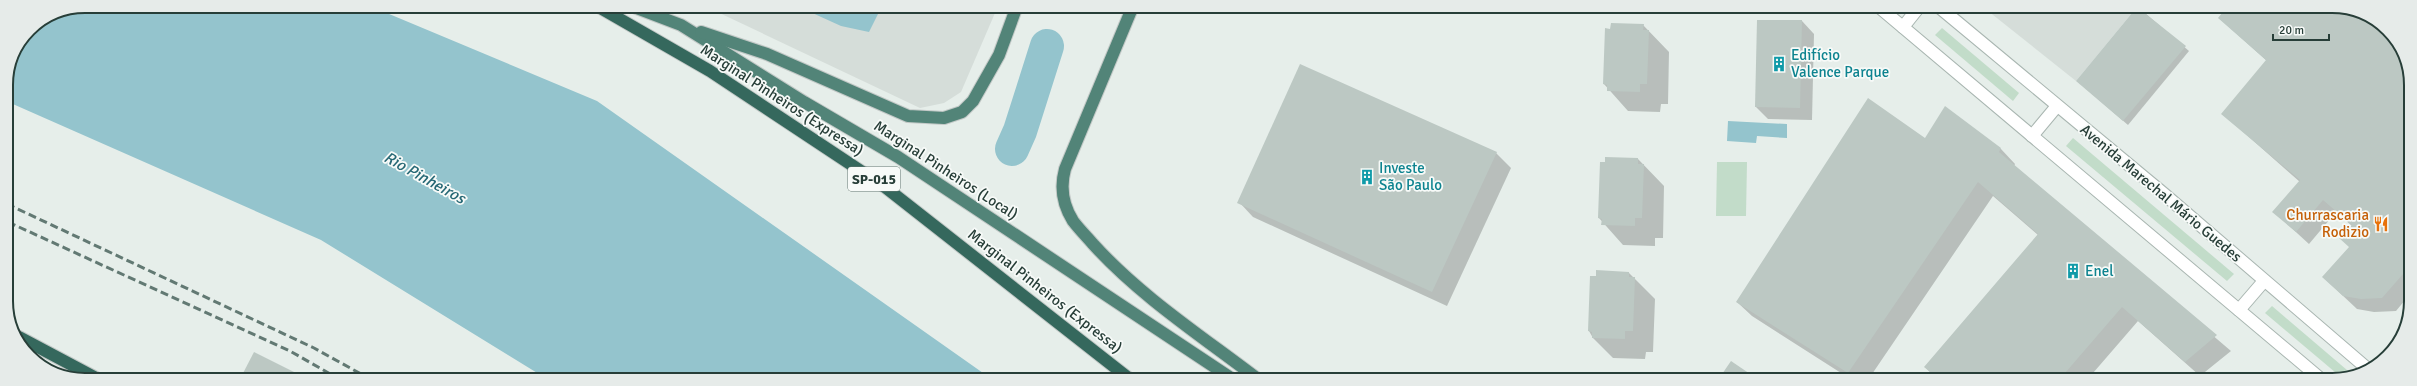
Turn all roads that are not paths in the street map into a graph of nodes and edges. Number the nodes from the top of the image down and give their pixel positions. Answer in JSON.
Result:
{"nodes":[{"id":1,"x":609,"y":13,"type":"edge"},
{"id":2,"x":649,"y":13,"type":"edge"},
{"id":3,"x":1014,"y":13,"type":"edge"},
{"id":4,"x":1130,"y":13,"type":"edge"},
{"id":5,"x":1886,"y":13,"type":"edge"},
{"id":6,"x":1913,"y":13,"type":"edge"},
{"id":7,"x":1947,"y":13,"type":"edge"},
{"id":8,"x":681,"y":25,"type":"junction"},
{"id":9,"x":1903,"y":27,"type":"junction"},
{"id":10,"x":2057,"y":106,"type":"junction"},
{"id":11,"x":2032,"y":136,"type":"junction"},
{"id":12,"x":2264,"y":281,"type":"junction"},
{"id":13,"x":2239,"y":310,"type":"junction"},
{"id":14,"x":24,"y":340,"type":"edge"},
{"id":15,"x":2364,"y":366,"type":"edge"},
{"id":16,"x":86,"y":373,"type":"edge"},
{"id":17,"x":1122,"y":373,"type":"edge"},
{"id":18,"x":1223,"y":373,"type":"edge"},
{"id":19,"x":1250,"y":373,"type":"edge"},
{"id":20,"x":2314,"y":373,"type":"edge"}],
"edges":[{"from":1,"to":17,"type":"highway","name":"Marginal Pinheiros (Expressa)","number":"SP-015"},
{"from":2,"to":8,"type":"highway","name":"Marginal Pinheiros (Local)"},
{"from":3,"to":8,"type":"highway"},
{"from":4,"to":19,"type":"highway"},
{"from":5,"to":9,"type":"street"},
{"from":6,"to":9,"type":"street"},
{"from":7,"to":10,"type":"street","name":"Avenida Marechal Mário Guedes"},
{"from":8,"to":18,"type":"highway","name":"Marginal Pinheiros (Local)"},
{"from":9,"to":11,"type":"street"},
{"from":10,"to":11,"type":"street"},
{"from":10,"to":12,"type":"street","name":"Avenida Marechal Mário Guedes"},
{"from":11,"to":13,"type":"street"},
{"from":12,"to":13,"type":"street"},
{"from":12,"to":15,"type":"street","name":"Avenida Marechal Mário Guedes"},
{"from":13,"to":20,"type":"street"},
{"from":14,"to":16,"type":"highway"}]}
